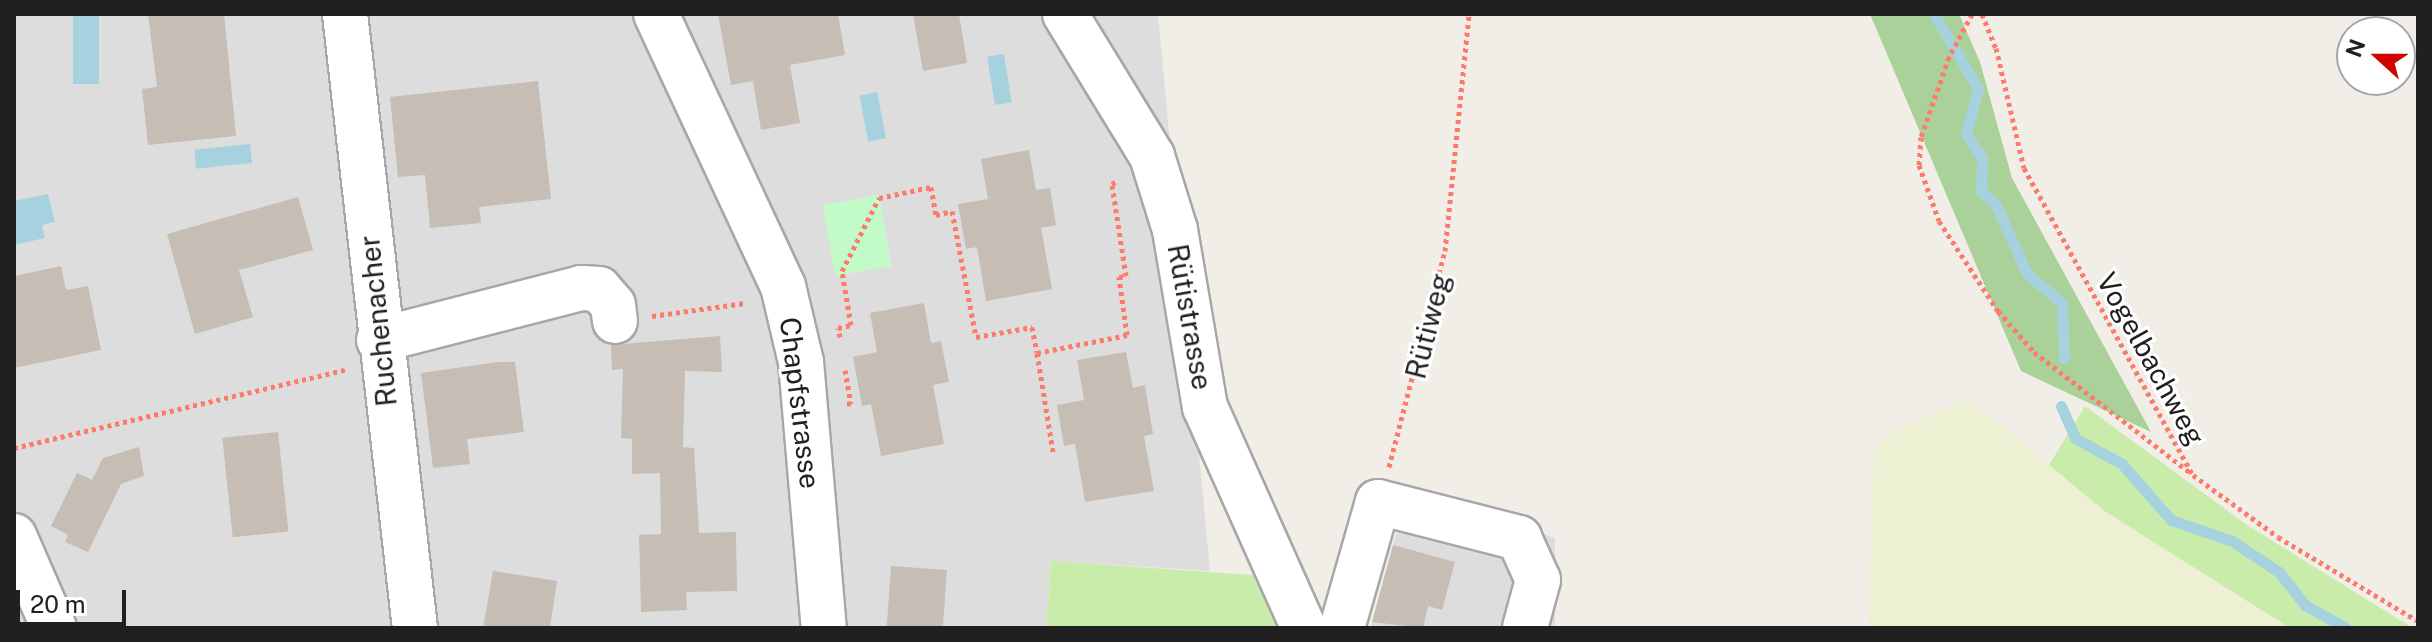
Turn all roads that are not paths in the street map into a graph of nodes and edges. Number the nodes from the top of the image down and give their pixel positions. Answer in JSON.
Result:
{"nodes":[{"id":1,"x":345,"y":14,"type":"edge"},
{"id":2,"x":656,"y":14,"type":"edge"},
{"id":3,"x":1065,"y":14,"type":"edge"},
{"id":4,"x":615,"y":321,"type":"road end"},
{"id":5,"x":381,"y":350,"type":"junction"},
{"id":6,"x":14,"y":536,"type":"edge"},
{"id":7,"x":54,"y":628,"type":"edge"},
{"id":8,"x":415,"y":628,"type":"edge"},
{"id":9,"x":824,"y":628,"type":"edge"},
{"id":10,"x":1304,"y":628,"type":"edge"},
{"id":11,"x":1342,"y":628,"type":"edge"},
{"id":12,"x":1525,"y":628,"type":"edge"}],
"edges":[{"from":1,"to":5,"type":"street","name":"Ruchenacher"},
{"from":2,"to":9,"type":"street","name":"Chapfstrasse"},
{"from":3,"to":10,"type":"street","name":"Rütistrasse"},
{"from":4,"to":5,"type":"street"},
{"from":5,"to":8,"type":"street","name":"Ruchenacher"},
{"from":6,"to":7,"type":"street"},
{"from":11,"to":12,"type":"street"}]}
